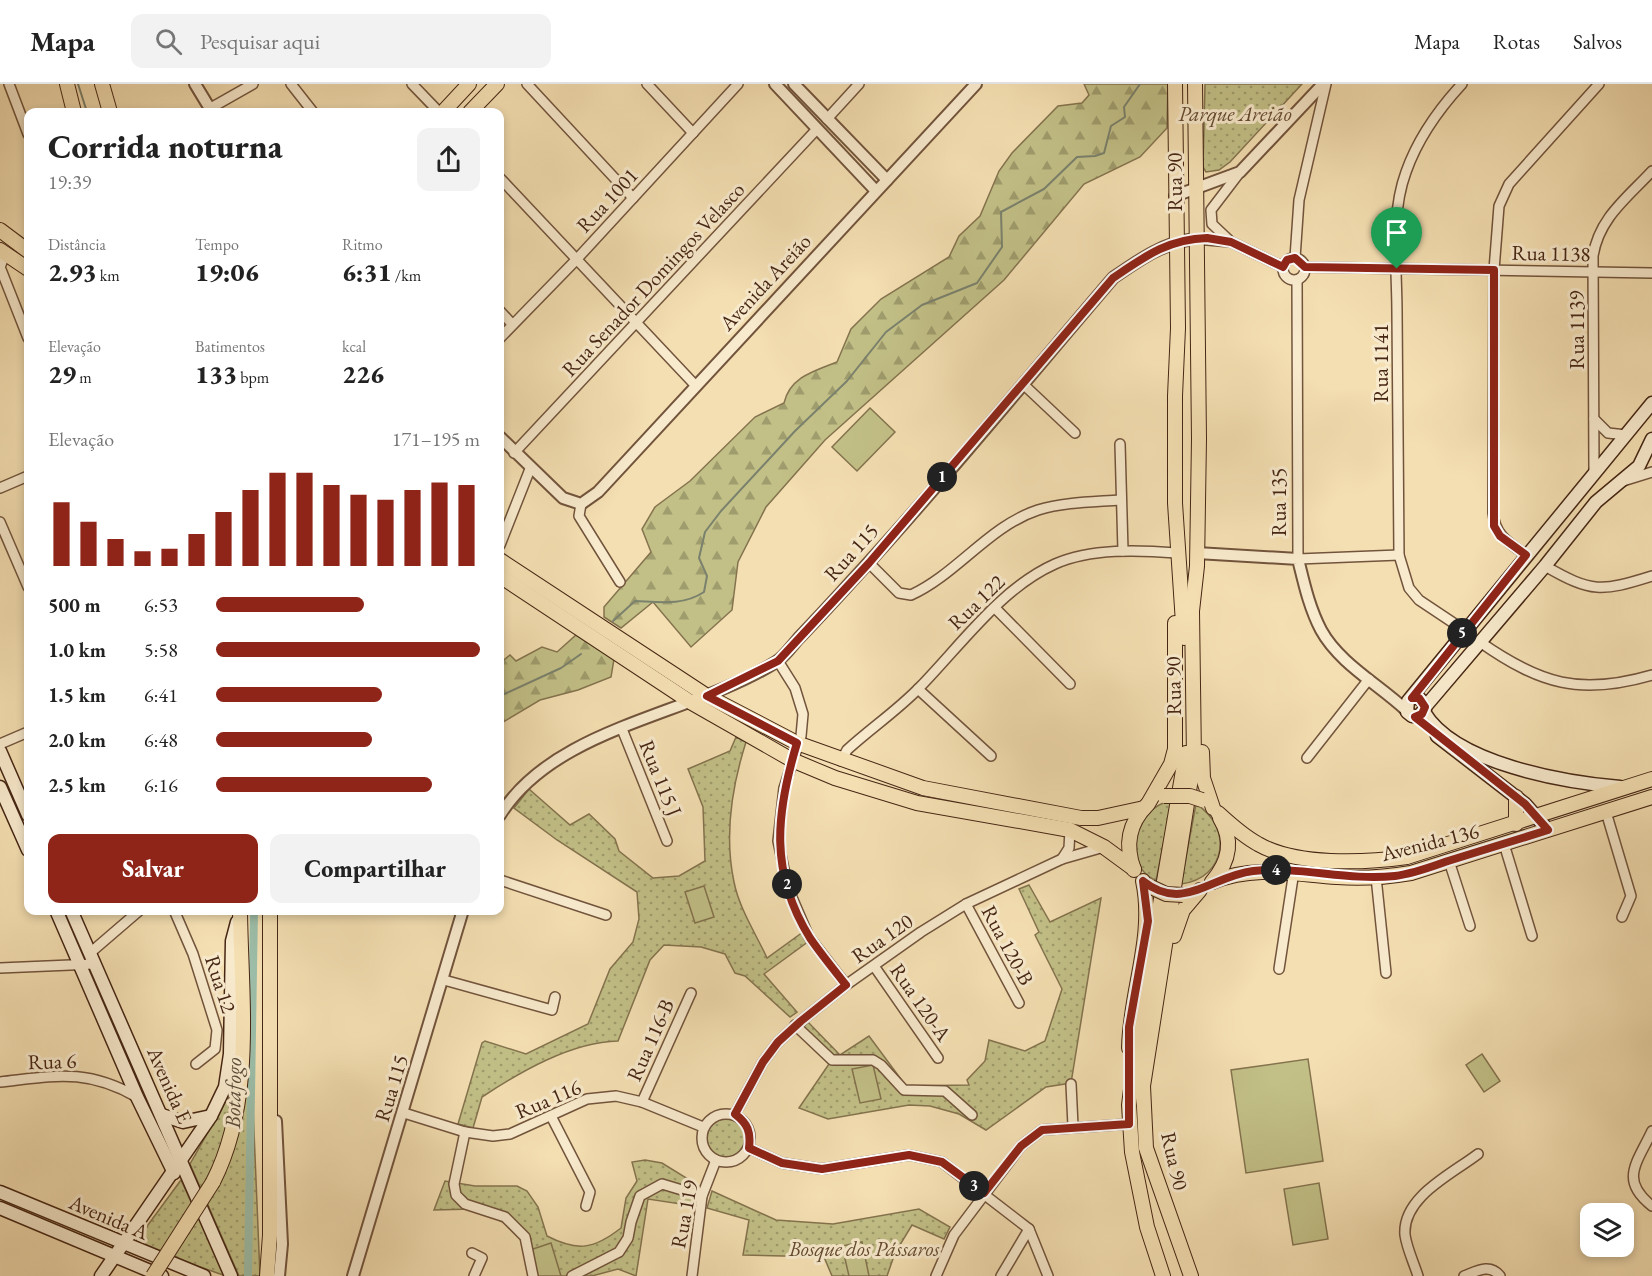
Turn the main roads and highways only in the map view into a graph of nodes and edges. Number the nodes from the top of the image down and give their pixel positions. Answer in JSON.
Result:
{"nodes":[{"id":1,"x":67,"y":84,"type":"edge"},
{"id":2,"x":102,"y":84,"type":"edge"},
{"id":3,"x":469,"y":84,"type":"edge"},
{"id":4,"x":497,"y":84,"type":"edge"},
{"id":5,"x":1175,"y":84,"type":"edge"},
{"id":6,"x":1195,"y":84,"type":"edge"},
{"id":7,"x":73,"y":108,"type":"edge"},
{"id":8,"x":108,"y":108,"type":"edge"},
{"id":9,"x":445,"y":108,"type":"edge"},
{"id":10,"x":474,"y":108,"type":"edge"},
{"id":11,"x":0,"y":230,"type":"edge"},
{"id":12,"x":24,"y":246,"type":"edge"},
{"id":13,"x":2,"y":250,"type":"edge"},
{"id":14,"x":24,"y":259,"type":"edge"},
{"id":15,"x":24,"y":266,"type":"edge"},
{"id":16,"x":1652,"y":404,"type":"edge"},
{"id":17,"x":1651,"y":443,"type":"edge"},
{"id":18,"x":1197,"y":560,"type":"junction"},
{"id":19,"x":504,"y":563,"type":"edge"},
{"id":20,"x":504,"y":579,"type":"edge"},
{"id":21,"x":1181,"y":586,"type":"junction"},
{"id":22,"x":1415,"y":707,"type":"junction"},
{"id":23,"x":0,"y":751,"type":"edge"},
{"id":24,"x":1652,"y":782,"type":"edge"},
{"id":25,"x":0,"y":788,"type":"edge"},
{"id":26,"x":1624,"y":788,"type":"junction"},
{"id":27,"x":1516,"y":797,"type":"junction"},
{"id":28,"x":1652,"y":797,"type":"edge"},
{"id":29,"x":24,"y":806,"type":"edge"},
{"id":30,"x":1146,"y":806,"type":"junction"},
{"id":31,"x":1216,"y":811,"type":"junction"},
{"id":32,"x":1538,"y":817,"type":"junction"},
{"id":33,"x":1587,"y":817,"type":"junction"},
{"id":34,"x":1516,"y":824,"type":"junction"},
{"id":35,"x":1548,"y":830,"type":"junction"},
{"id":36,"x":24,"y":841,"type":"edge"},
{"id":37,"x":1134,"y":869,"type":"junction"},
{"id":38,"x":1212,"y":882,"type":"junction"},
{"id":39,"x":1147,"y":884,"type":"junction"},
{"id":40,"x":1200,"y":890,"type":"junction"},
{"id":41,"x":58,"y":915,"type":"edge"},
{"id":42,"x":73,"y":915,"type":"edge"},
{"id":43,"x":239,"y":915,"type":"edge"},
{"id":44,"x":240,"y":915,"type":"edge"},
{"id":45,"x":270,"y":915,"type":"edge"},
{"id":46,"x":1129,"y":1106,"type":"junction"},
{"id":47,"x":162,"y":1115,"type":"junction"},
{"id":48,"x":211,"y":1116,"type":"junction"},
{"id":49,"x":1145,"y":1119,"type":"junction"},
{"id":50,"x":182,"y":1161,"type":"junction"},
{"id":51,"x":174,"y":1173,"type":"junction"},
{"id":52,"x":0,"y":1192,"type":"edge"},
{"id":53,"x":0,"y":1208,"type":"edge"},
{"id":54,"x":124,"y":1244,"type":"junction"},
{"id":55,"x":114,"y":1257,"type":"junction"},
{"id":56,"x":102,"y":1276,"type":"edge"},
{"id":57,"x":153,"y":1276,"type":"edge"},
{"id":58,"x":162,"y":1276,"type":"edge"},
{"id":59,"x":204,"y":1276,"type":"edge"},
{"id":60,"x":231,"y":1276,"type":"edge"},
{"id":61,"x":267,"y":1276,"type":"edge"},
{"id":62,"x":1163,"y":1276,"type":"edge"},
{"id":63,"x":1191,"y":1276,"type":"edge"}],
"edges":[{"from":1,"to":7,"type":"main road"},
{"from":2,"to":8,"type":"main road"},
{"from":3,"to":9,"type":"main road"},
{"from":4,"to":10,"type":"main road"},
{"from":5,"to":21,"type":"main road","name":"Rua 90"},
{"from":6,"to":18,"type":"main road","name":"Rua 90"},
{"from":11,"to":12,"type":"main road"},
{"from":13,"to":14,"type":"main road"},
{"from":13,"to":15,"type":"main road"},
{"from":16,"to":22,"type":"main road"},
{"from":17,"to":22,"type":"main road"},
{"from":18,"to":31,"type":"main road"},
{"from":18,"to":49,"type":"main road","name":"Rua 90"},
{"from":19,"to":30,"type":"main road"},
{"from":20,"to":37,"type":"main road"},
{"from":21,"to":30,"type":"main road"},
{"from":21,"to":46,"type":"main road","name":"Rua 90"},
{"from":22,"to":26,"type":"main road","name":"Rua 135"},
{"from":22,"to":27,"type":"main road","name":"Rua 135"},
{"from":23,"to":29,"type":"main road"},
{"from":24,"to":26,"type":"main road","name":"Avenida 136"},
{"from":24,"to":33,"type":"main road"},
{"from":25,"to":36,"type":"main road"},
{"from":26,"to":32,"type":"main road","name":"Avenida 136"},
{"from":27,"to":32,"type":"main road","name":"Rua 135"},
{"from":27,"to":34,"type":"main road"},
{"from":28,"to":33,"type":"main road","name":"Avenida 136"},
{"from":30,"to":31,"type":"main road","bridge":true},
{"from":30,"to":37,"type":"main road"},
{"from":31,"to":34,"type":"main road","name":"Avenida 136"},
{"from":31,"to":38,"type":"main road"},
{"from":32,"to":34,"type":"main road","name":"Avenida 136"},
{"from":32,"to":35,"type":"main road"},
{"from":33,"to":35,"type":"main road","name":"Avenida 136"},
{"from":35,"to":38,"type":"main road","name":"Avenida 136"},
{"from":37,"to":39,"type":"main road"},
{"from":38,"to":40,"type":"main road"},
{"from":39,"to":40,"type":"main road","bridge":true},
{"from":39,"to":46,"type":"main road"},
{"from":40,"to":49,"type":"main road"},
{"from":41,"to":51,"type":"main road","name":"Avenida E"},
{"from":42,"to":47,"type":"main road","name":"Avenida E"},
{"from":43,"to":48,"type":"main road"},
{"from":44,"to":57,"type":"main road","bridge":true},
{"from":45,"to":61,"type":"main road"},
{"from":46,"to":62,"type":"main road","name":"Rua 90"},
{"from":47,"to":48,"type":"main road"},
{"from":47,"to":50,"type":"main road","name":"Avenida E"},
{"from":48,"to":50,"type":"main road"},
{"from":49,"to":63,"type":"main road","name":"Rua 90"},
{"from":50,"to":51,"type":"main road"},
{"from":50,"to":60,"type":"main road","name":"Avenida E"},
{"from":51,"to":54,"type":"main road"},
{"from":52,"to":54,"type":"main road","name":"Avenida A"},
{"from":53,"to":55,"type":"main road","name":"Avenida A"},
{"from":54,"to":55,"type":"main road"},
{"from":54,"to":59,"type":"main road","name":"Avenida A"},
{"from":55,"to":56,"type":"main road"},
{"from":55,"to":58,"type":"main road","name":"Avenida A"}]}
